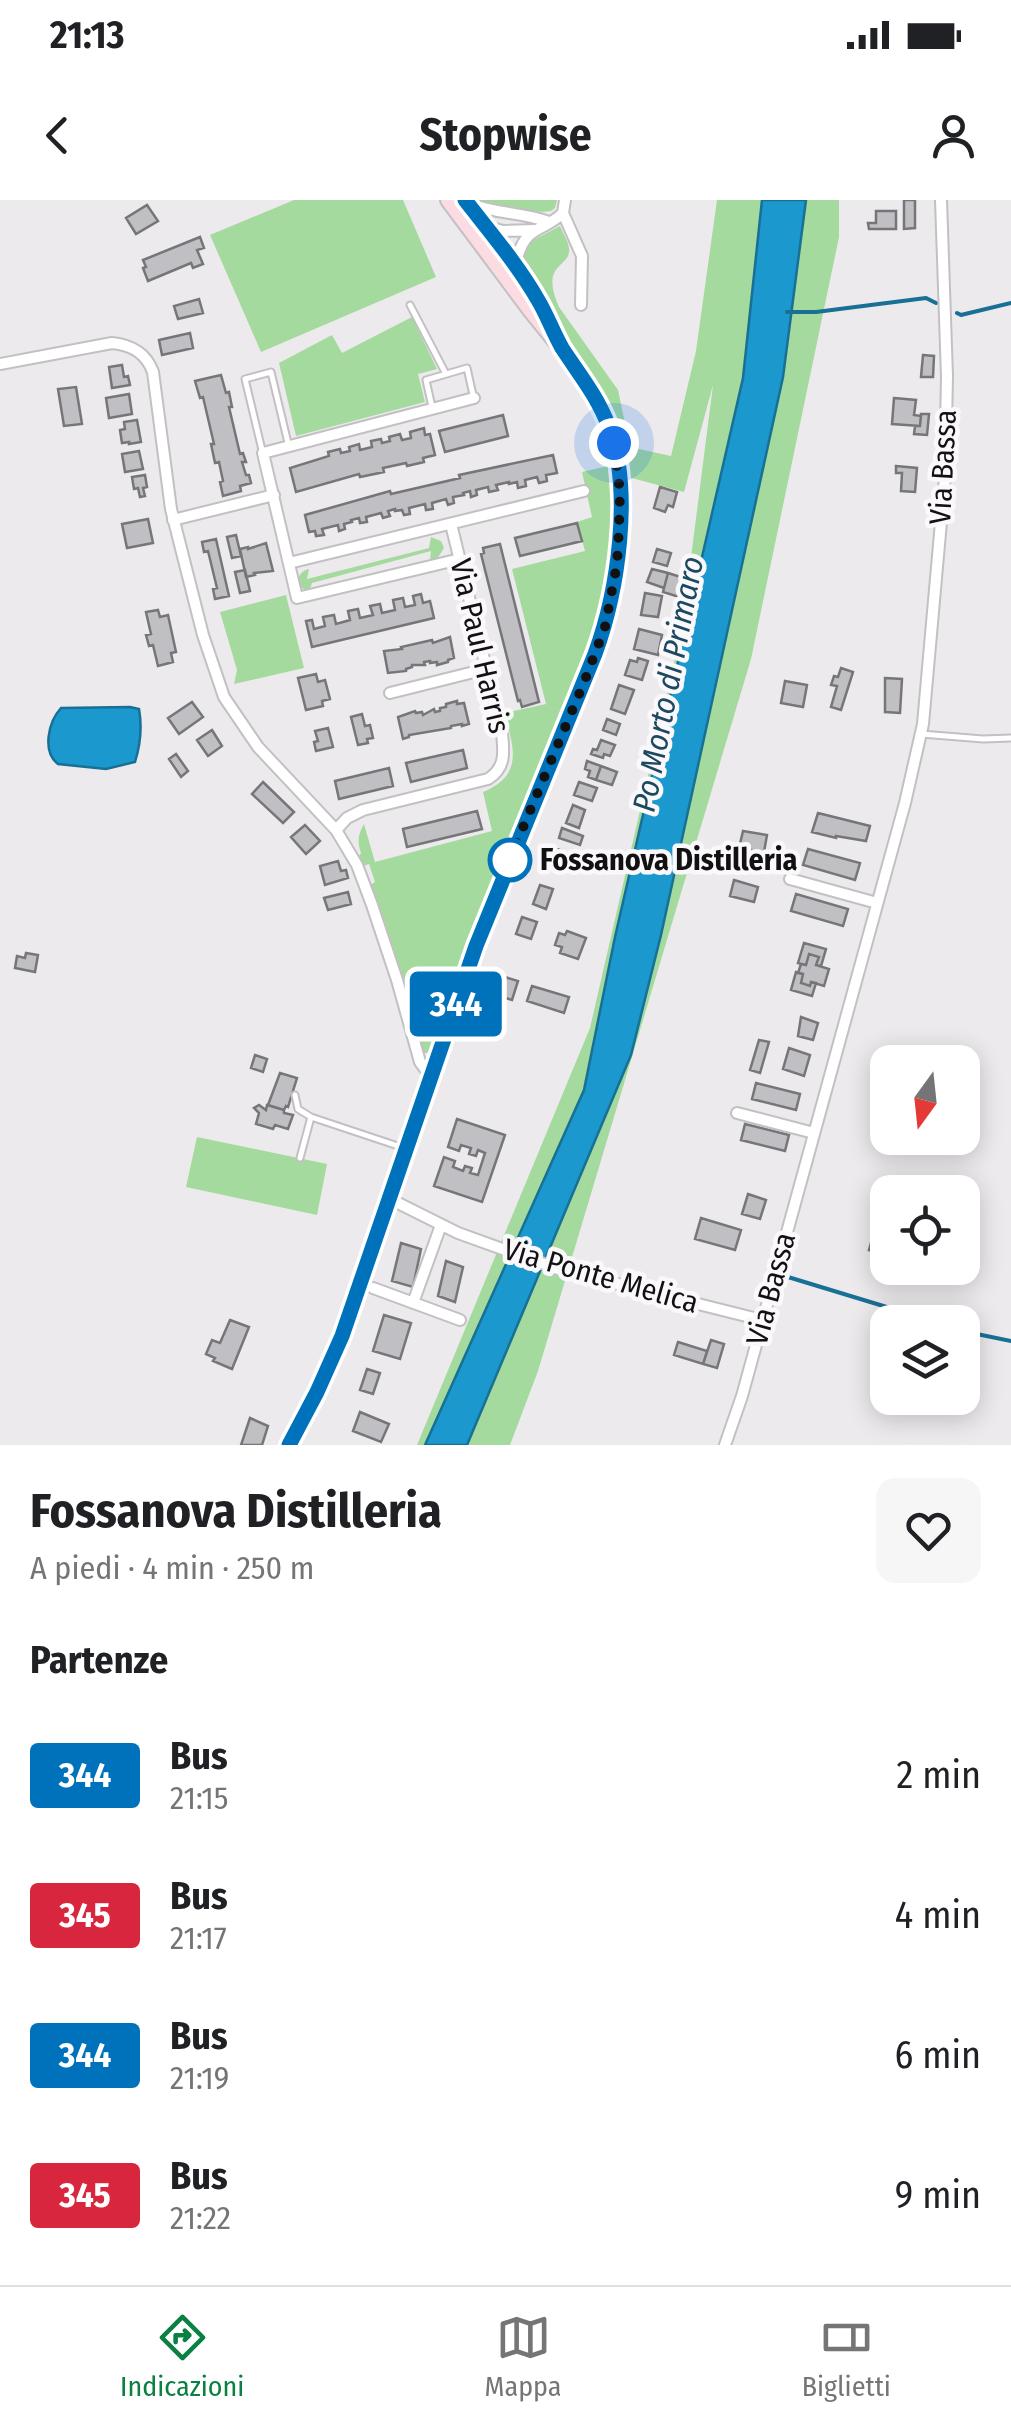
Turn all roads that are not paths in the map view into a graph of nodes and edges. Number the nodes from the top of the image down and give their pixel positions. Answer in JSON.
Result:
{"nodes":[{"id":1,"x":448,"y":200,"type":"edge"},
{"id":2,"x":565,"y":200,"type":"edge"},
{"id":3,"x":941,"y":200,"type":"edge"},
{"id":4,"x":467,"y":201,"type":"edge"},
{"id":5,"x":508,"y":212,"type":"junction"},
{"id":6,"x":563,"y":213,"type":"junction"},
{"id":7,"x":549,"y":222,"type":"junction"},
{"id":8,"x":479,"y":230,"type":"junction"},
{"id":9,"x":536,"y":230,"type":"junction"},
{"id":10,"x":538,"y":299,"type":"junction"},
{"id":11,"x":410,"y":305,"type":"dead end"},
{"id":12,"x":581,"y":305,"type":"dead end"},
{"id":13,"x":562,"y":348,"type":"junction"},
{"id":14,"x":0,"y":364,"type":"edge"},
{"id":15,"x":446,"y":374,"type":"junction"},
{"id":16,"x":474,"y":398,"type":"joint"},
{"id":17,"x":432,"y":409,"type":"junction"},
{"id":18,"x":289,"y":446,"type":"junction"},
{"id":19,"x":263,"y":453,"type":"junction"},
{"id":20,"x":584,"y":491,"type":"dead end"},
{"id":21,"x":274,"y":495,"type":"junction"},
{"id":22,"x":174,"y":520,"type":"junction"},
{"id":23,"x":452,"y":524,"type":"junction"},
{"id":24,"x":460,"y":559,"type":"junction"},
{"id":25,"x":289,"y":563,"type":"junction"},
{"id":26,"x":486,"y":670,"type":"junction"},
{"id":27,"x":390,"y":693,"type":"dead end"},
{"id":28,"x":921,"y":734,"type":"junction"},
{"id":29,"x":1011,"y":738,"type":"edge"},
{"id":30,"x":336,"y":830,"type":"junction"},
{"id":31,"x":790,"y":879,"type":"dead end"},
{"id":32,"x":877,"y":903,"type":"junction"},
{"id":33,"x":432,"y":1077,"type":"junction"},
{"id":34,"x":295,"y":1095,"type":"dead end"},
{"id":35,"x":737,"y":1112,"type":"dead end"},
{"id":36,"x":311,"y":1117,"type":"junction"},
{"id":37,"x":814,"y":1133,"type":"junction"},
{"id":38,"x":407,"y":1149,"type":"junction"},
{"id":39,"x":300,"y":1158,"type":"dead end"},
{"id":40,"x":390,"y":1199,"type":"junction"},
{"id":41,"x":441,"y":1225,"type":"junction"},
{"id":42,"x":373,"y":1288,"type":"dead end"},
{"id":43,"x":413,"y":1303,"type":"junction"},
{"id":44,"x":460,"y":1320,"type":"dead end"},
{"id":45,"x":762,"y":1320,"type":"junction"},
{"id":46,"x":289,"y":1445,"type":"edge"},
{"id":47,"x":726,"y":1445,"type":"edge"}],
"edges":[{"from":1,"to":8,"type":"main road"},
{"from":2,"to":6,"type":"street"},
{"from":3,"to":28,"type":"street","name":"Via Bassa"},
{"from":4,"to":5,"type":"street"},
{"from":4,"to":8,"type":"main road"},
{"from":5,"to":7,"type":"street"},
{"from":5,"to":8,"type":"street"},
{"from":6,"to":7,"type":"street"},
{"from":6,"to":12,"type":"street"},
{"from":7,"to":9,"type":"street"},
{"from":8,"to":9,"type":"street"},
{"from":8,"to":10,"type":"main road"},
{"from":8,"to":13,"type":"main road"},
{"from":9,"to":10,"type":"street"},
{"from":10,"to":13,"type":"main road"},
{"from":11,"to":15,"type":"lane"},
{"from":13,"to":33,"type":"main road"},
{"from":14,"to":22,"type":"street"},
{"from":15,"to":16,"type":"lane"},
{"from":15,"to":17,"type":"lane"},
{"from":16,"to":17,"type":"street"},
{"from":17,"to":18,"type":"street"},
{"from":18,"to":19,"type":"street"},
{"from":18,"to":19,"type":"lane"},
{"from":19,"to":21,"type":"street"},
{"from":20,"to":23,"type":"street"},
{"from":21,"to":22,"type":"street"},
{"from":21,"to":25,"type":"street"},
{"from":22,"to":30,"type":"street"},
{"from":23,"to":24,"type":"street","name":"Via Paul Harris"},
{"from":23,"to":25,"type":"street"},
{"from":24,"to":25,"type":"street"},
{"from":24,"to":26,"type":"street","name":"Via Paul Harris"},
{"from":26,"to":27,"type":"street"},
{"from":26,"to":30,"type":"street","name":"Via Paul Harris"},
{"from":28,"to":29,"type":"lane"},
{"from":28,"to":32,"type":"street","name":"Via Bassa"},
{"from":30,"to":33,"type":"street"},
{"from":31,"to":32,"type":"street"},
{"from":32,"to":37,"type":"street","name":"Via Bassa"},
{"from":33,"to":38,"type":"main road"},
{"from":34,"to":36,"type":"lane"},
{"from":35,"to":37,"type":"street"},
{"from":36,"to":38,"type":"lane"},
{"from":36,"to":39,"type":"lane"},
{"from":37,"to":45,"type":"street","name":"Via Bassa"},
{"from":38,"to":40,"type":"main road"},
{"from":40,"to":41,"type":"street","name":"Via Ponte Melica"},
{"from":40,"to":46,"type":"main road"},
{"from":41,"to":43,"type":"street"},
{"from":41,"to":45,"type":"street","name":"Via Ponte Melica"},
{"from":42,"to":43,"type":"street"},
{"from":43,"to":44,"type":"street"},
{"from":45,"to":47,"type":"street","name":"Via Bassa"}]}
